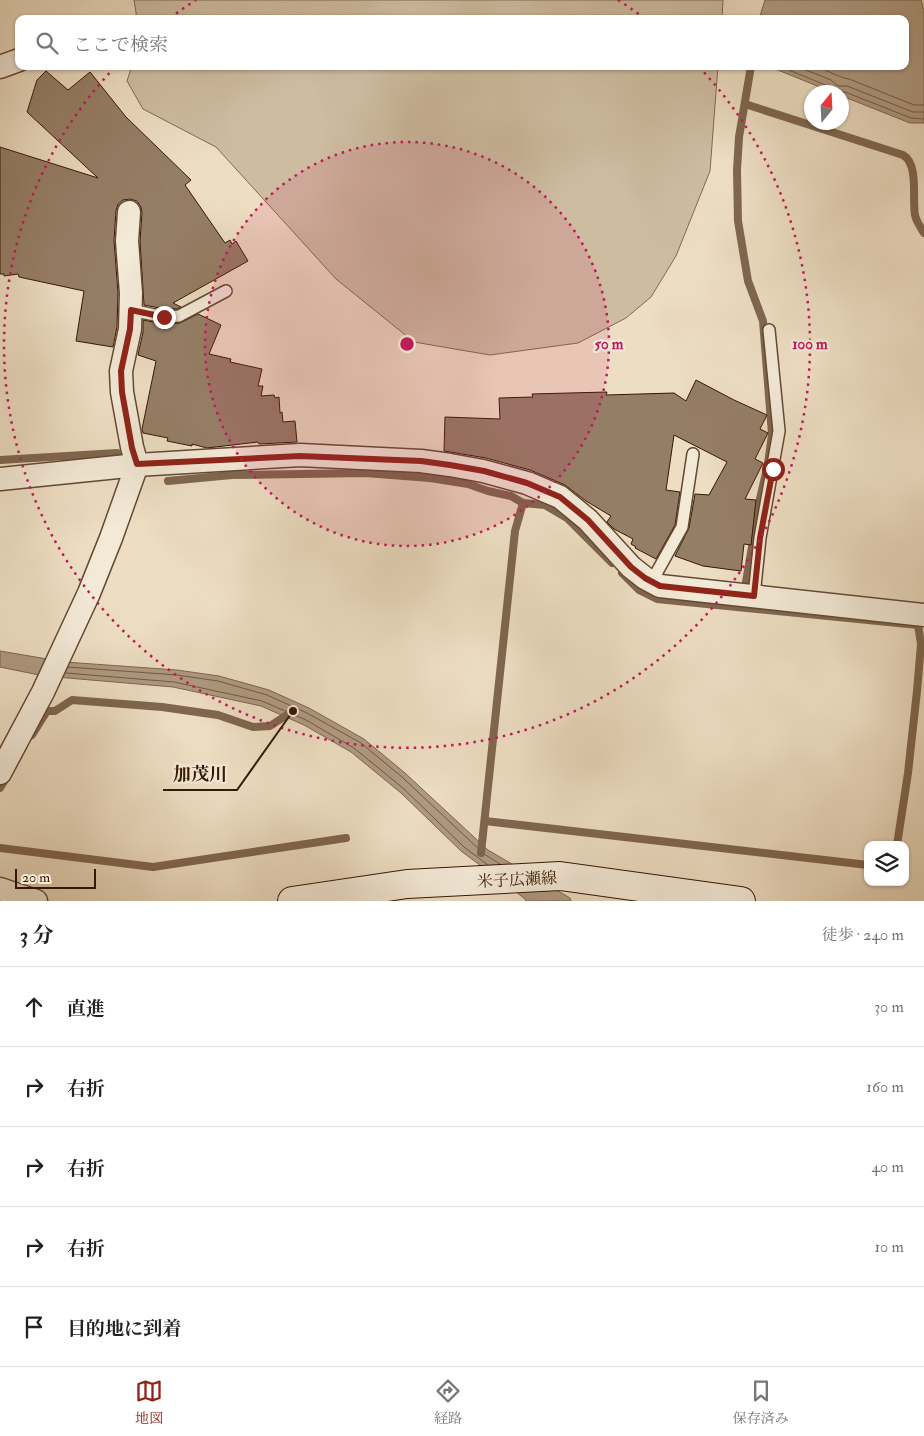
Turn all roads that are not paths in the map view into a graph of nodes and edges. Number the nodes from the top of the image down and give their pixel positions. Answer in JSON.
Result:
{"nodes":[{"id":1,"x":15,"y":61,"type":"edge"},
{"id":2,"x":0,"y":66,"type":"edge"},
{"id":3,"x":129,"y":212,"type":"dead end"},
{"id":4,"x":226,"y":291,"type":"dead end"},
{"id":5,"x":131,"y":310,"type":"junction"},
{"id":6,"x":769,"y":330,"type":"dead end"},
{"id":7,"x":693,"y":454,"type":"dead end"},
{"id":8,"x":137,"y":464,"type":"junction"},
{"id":9,"x":0,"y":479,"type":"edge"},
{"id":10,"x":652,"y":582,"type":"junction"},
{"id":11,"x":754,"y":596,"type":"junction"},
{"id":12,"x":924,"y":615,"type":"edge"},
{"id":13,"x":0,"y":774,"type":"edge"},
{"id":14,"x":0,"y":889,"type":"edge"},
{"id":15,"x":387,"y":894,"type":"edge"},
{"id":16,"x":36,"y":901,"type":"edge"},
{"id":17,"x":292,"y":901,"type":"edge"},
{"id":18,"x":741,"y":901,"type":"edge"}],
"edges":[{"from":1,"to":2,"type":"street"},
{"from":3,"to":5,"type":"street"},
{"from":4,"to":5,"type":"lane"},
{"from":5,"to":8,"type":"street"},
{"from":6,"to":11,"type":"lane"},
{"from":7,"to":10,"type":"lane"},
{"from":8,"to":9,"type":"street"},
{"from":8,"to":10,"type":"street"},
{"from":8,"to":13,"type":"street"},
{"from":10,"to":11,"type":"street"},
{"from":11,"to":12,"type":"street"},
{"from":14,"to":16,"type":"street"},
{"from":15,"to":17,"type":"main road","name":"米子広瀬線"},
{"from":15,"to":18,"type":"main road","name":"米子広瀬線"}]}
